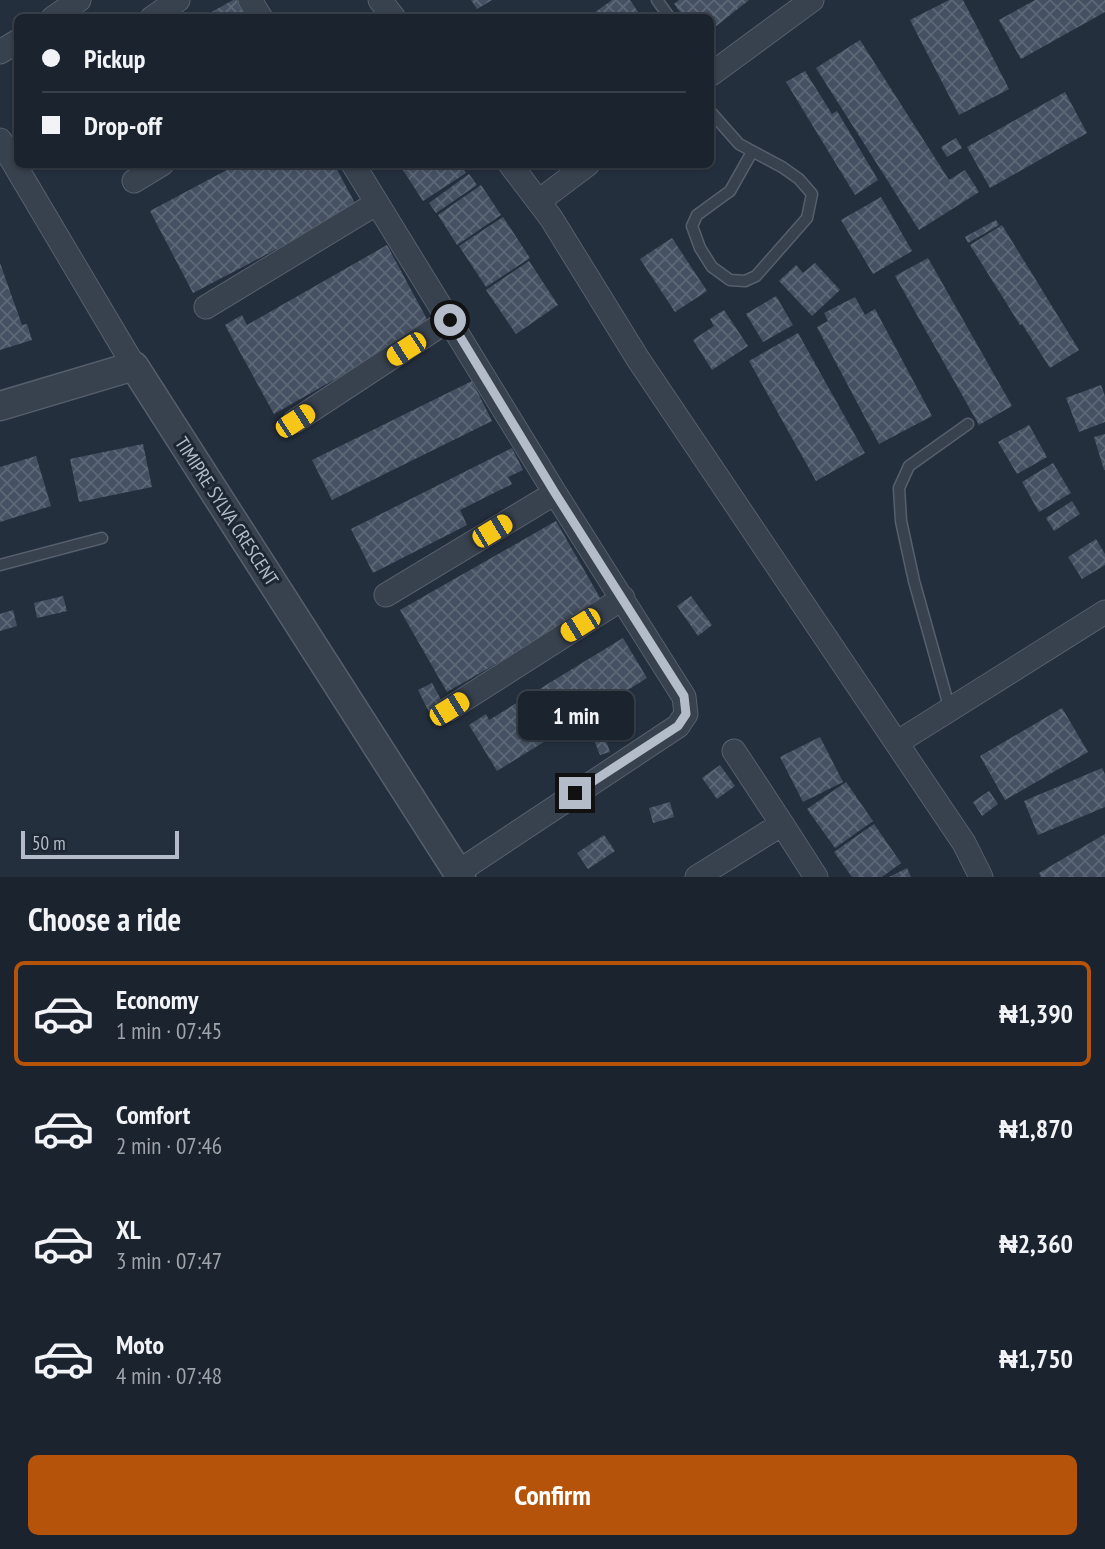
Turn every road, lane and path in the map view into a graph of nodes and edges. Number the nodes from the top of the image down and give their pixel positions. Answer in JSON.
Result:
{"nodes":[{"id":1,"x":79,"y":0,"type":"edge"},
{"id":2,"x":178,"y":0,"type":"edge"},
{"id":3,"x":380,"y":0,"type":"edge"},
{"id":4,"x":812,"y":0,"type":"edge"},
{"id":5,"x":58,"y":14,"type":"edge"},
{"id":6,"x":158,"y":14,"type":"edge"},
{"id":7,"x":391,"y":14,"type":"edge"},
{"id":8,"x":714,"y":72,"type":"edge"},
{"id":9,"x":714,"y":116,"type":"edge"},
{"id":10,"x":0,"y":140,"type":"edge"},
{"id":11,"x":752,"y":152,"type":"junction"},
{"id":12,"x":14,"y":164,"type":"edge"},
{"id":13,"x":17,"y":168,"type":"edge"},
{"id":14,"x":155,"y":168,"type":"edge"},
{"id":15,"x":355,"y":168,"type":"edge"},
{"id":16,"x":513,"y":168,"type":"edge"},
{"id":17,"x":583,"y":168,"type":"edge"},
{"id":18,"x":134,"y":181,"type":"dead end"},
{"id":19,"x":539,"y":201,"type":"junction"},
{"id":20,"x":377,"y":203,"type":"junction"},
{"id":21,"x":206,"y":307,"type":"dead end"},
{"id":22,"x":450,"y":320,"type":"junction"},
{"id":23,"x":134,"y":366,"type":"junction"},
{"id":24,"x":0,"y":406,"type":"edge"},
{"id":25,"x":295,"y":421,"type":"dead end"},
{"id":26,"x":968,"y":425,"type":"dead end"},
{"id":27,"x":555,"y":493,"type":"junction"},
{"id":28,"x":102,"y":538,"type":"dead end"},
{"id":29,"x":0,"y":565,"type":"edge"},
{"id":30,"x":386,"y":595,"type":"dead end"},
{"id":31,"x":623,"y":598,"type":"junction"},
{"id":32,"x":1105,"y":612,"type":"edge"},
{"id":33,"x":449,"y":709,"type":"dead end"},
{"id":34,"x":950,"y":710,"type":"junction"},
{"id":35,"x":898,"y":742,"type":"junction"},
{"id":36,"x":734,"y":751,"type":"dead end"},
{"id":37,"x":782,"y":824,"type":"junction"},
{"id":38,"x":459,"y":875,"type":"edge"},
{"id":39,"x":697,"y":877,"type":"edge"},
{"id":40,"x":816,"y":877,"type":"edge"},
{"id":41,"x":981,"y":877,"type":"edge"}],
"edges":[{"from":1,"to":5,"type":"street"},
{"from":2,"to":6,"type":"street"},
{"from":3,"to":7,"type":"street"},
{"from":4,"to":8,"type":"street"},
{"from":9,"to":11,"type":"lane"},
{"from":10,"to":12,"type":"street","name":"TIMIPRE SYLVA CRESCENT"},
{"from":11,"to":11,"type":"lane"},
{"from":13,"to":23,"type":"street","name":"TIMIPRE SYLVA CRESCENT"},
{"from":14,"to":18,"type":"street"},
{"from":15,"to":20,"type":"street"},
{"from":16,"to":19,"type":"street"},
{"from":17,"to":19,"type":"street"},
{"from":19,"to":35,"type":"street"},
{"from":20,"to":21,"type":"street"},
{"from":20,"to":22,"type":"street"},
{"from":22,"to":25,"type":"street"},
{"from":22,"to":27,"type":"street"},
{"from":23,"to":24,"type":"street"},
{"from":23,"to":38,"type":"street","name":"TIMIPRE SYLVA CRESCENT"},
{"from":26,"to":34,"type":"lane"},
{"from":27,"to":30,"type":"street"},
{"from":27,"to":31,"type":"street"},
{"from":28,"to":29,"type":"lane"},
{"from":31,"to":33,"type":"street"},
{"from":31,"to":38,"type":"street"},
{"from":32,"to":34,"type":"street"},
{"from":34,"to":35,"type":"street"},
{"from":35,"to":41,"type":"street"},
{"from":36,"to":37,"type":"street"},
{"from":37,"to":39,"type":"street"},
{"from":37,"to":40,"type":"street"}]}
